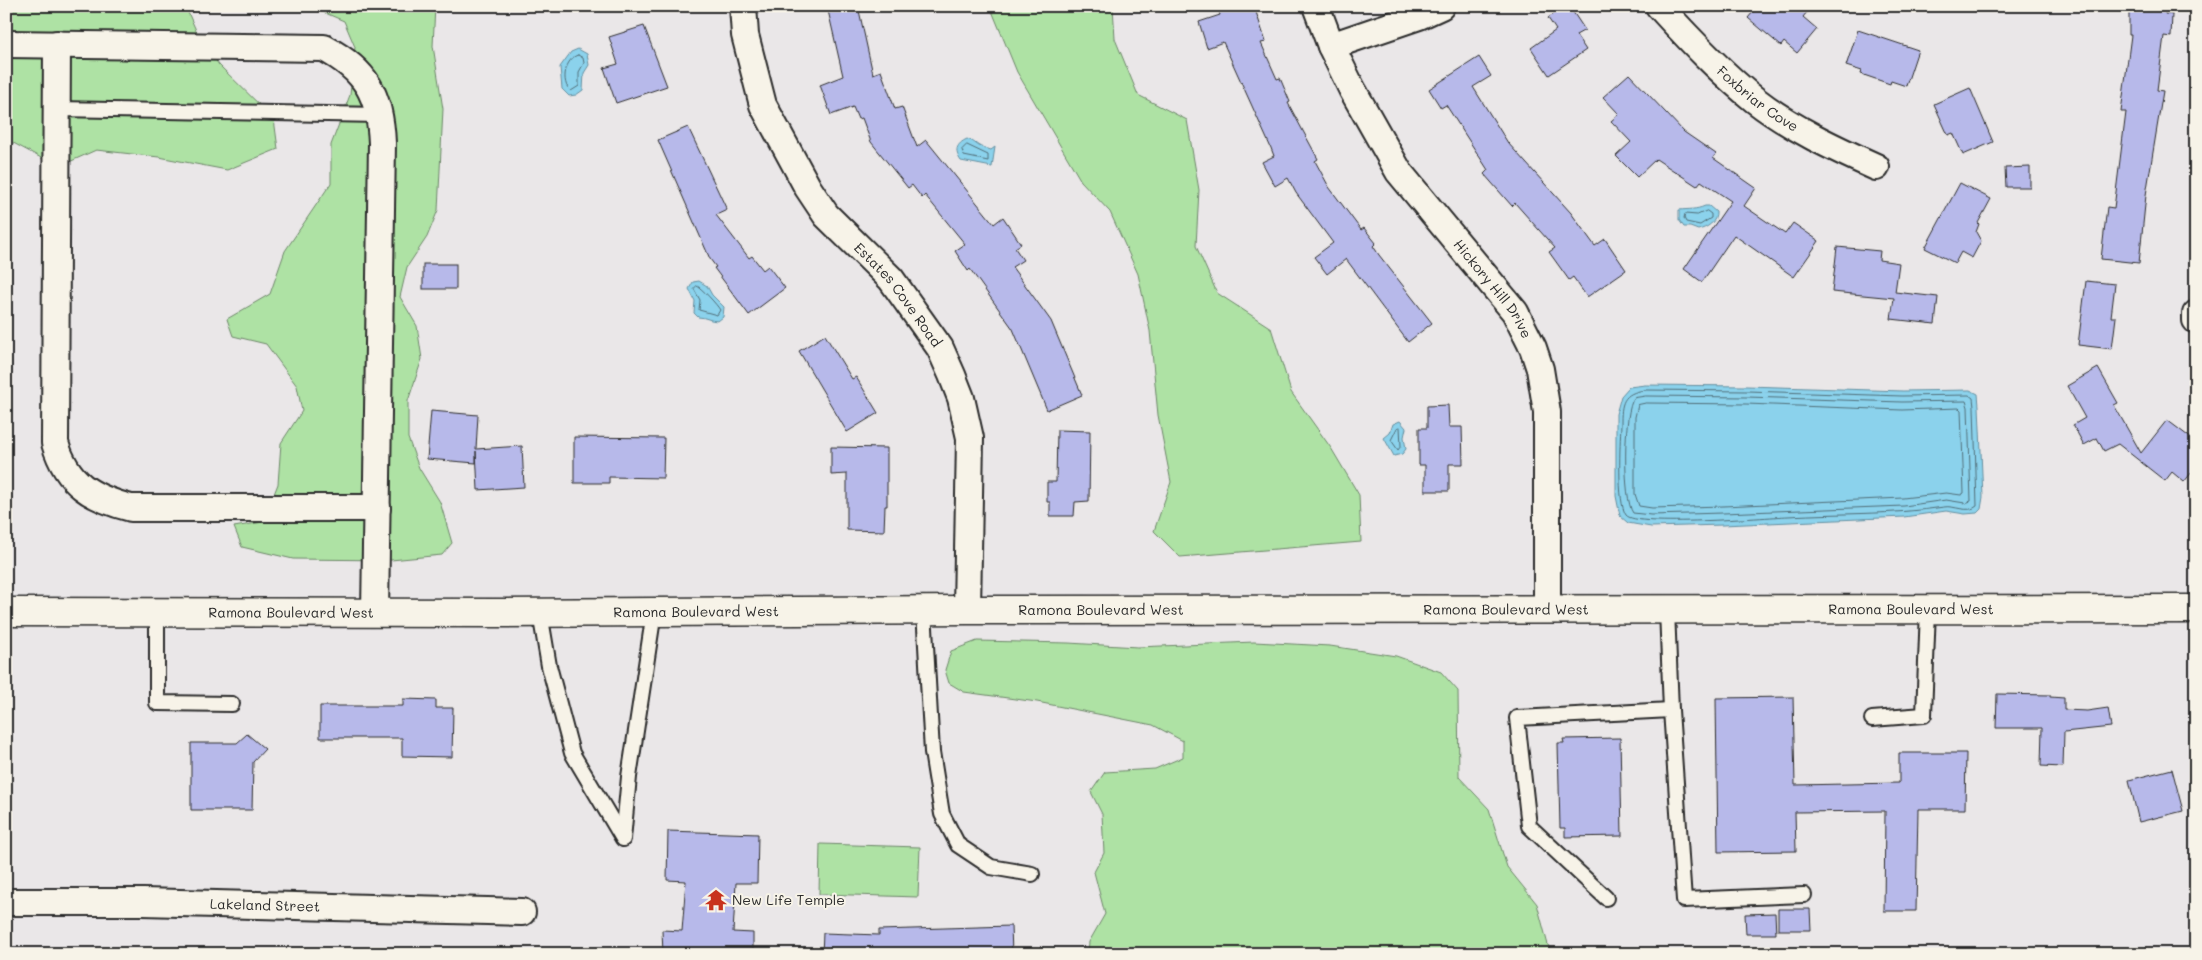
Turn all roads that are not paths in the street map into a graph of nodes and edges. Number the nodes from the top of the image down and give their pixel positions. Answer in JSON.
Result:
{"nodes":[{"id":1,"x":743,"y":6,"type":"edge"},
{"id":2,"x":1316,"y":6,"type":"edge"},
{"id":3,"x":1441,"y":6,"type":"edge"},
{"id":4,"x":1659,"y":6,"type":"edge"},
{"id":5,"x":6,"y":44,"type":"edge"},
{"id":6,"x":57,"y":44,"type":"junction"},
{"id":7,"x":1331,"y":46,"type":"junction"},
{"id":8,"x":57,"y":109,"type":"junction"},
{"id":9,"x":380,"y":114,"type":"junction"},
{"id":10,"x":1876,"y":167,"type":"dead end"},
{"id":11,"x":2196,"y":314,"type":"edge"},
{"id":12,"x":2196,"y":320,"type":"edge"},
{"id":13,"x":377,"y":508,"type":"junction"},
{"id":14,"x":1928,"y":609,"type":"junction"},
{"id":15,"x":2196,"y":609,"type":"edge"},
{"id":16,"x":924,"y":610,"type":"junction"},
{"id":17,"x":967,"y":610,"type":"junction"},
{"id":18,"x":1547,"y":610,"type":"junction"},
{"id":19,"x":1667,"y":610,"type":"junction"},
{"id":20,"x":6,"y":612,"type":"edge"},
{"id":21,"x":157,"y":612,"type":"junction"},
{"id":22,"x":654,"y":612,"type":"junction"},
{"id":23,"x":375,"y":613,"type":"junction"},
{"id":24,"x":540,"y":613,"type":"junction"},
{"id":25,"x":232,"y":704,"type":"dead end"},
{"id":26,"x":1671,"y":710,"type":"junction"},
{"id":27,"x":1872,"y":718,"type":"dead end"},
{"id":28,"x":1032,"y":874,"type":"dead end"},
{"id":29,"x":1804,"y":895,"type":"dead end"},
{"id":30,"x":1606,"y":898,"type":"dead end"},
{"id":31,"x":6,"y":902,"type":"edge"},
{"id":32,"x":522,"y":912,"type":"dead end"}],
"edges":[{"from":1,"to":17,"type":"street","name":"Estates Cove Road"},
{"from":2,"to":7,"type":"street","name":"Hickory Hill Drive"},
{"from":3,"to":7,"type":"street"},
{"from":4,"to":10,"type":"street","name":"Foxbriar Cove"},
{"from":5,"to":6,"type":"street"},
{"from":6,"to":8,"type":"street"},
{"from":6,"to":9,"type":"street"},
{"from":7,"to":18,"type":"street","name":"Hickory Hill Drive"},
{"from":8,"to":9,"type":"lane"},
{"from":8,"to":13,"type":"street"},
{"from":9,"to":13,"type":"street"},
{"from":11,"to":12,"type":"street"},
{"from":13,"to":23,"type":"street"},
{"from":14,"to":15,"type":"street","name":"Ramona Boulevard West"},
{"from":14,"to":19,"type":"street","name":"Ramona Boulevard West"},
{"from":14,"to":27,"type":"lane"},
{"from":16,"to":17,"type":"street","name":"Ramona Boulevard West"},
{"from":16,"to":22,"type":"street","name":"Ramona Boulevard West"},
{"from":16,"to":28,"type":"lane"},
{"from":17,"to":18,"type":"street","name":"Ramona Boulevard West"},
{"from":18,"to":19,"type":"street","name":"Ramona Boulevard West"},
{"from":19,"to":26,"type":"lane"},
{"from":20,"to":21,"type":"street","name":"Ramona Boulevard West"},
{"from":21,"to":23,"type":"street","name":"Ramona Boulevard West"},
{"from":21,"to":25,"type":"lane"},
{"from":22,"to":24,"type":"street","name":"Ramona Boulevard West"},
{"from":22,"to":24,"type":"lane"},
{"from":23,"to":24,"type":"street","name":"Ramona Boulevard West"},
{"from":26,"to":29,"type":"lane"},
{"from":26,"to":30,"type":"lane"},
{"from":31,"to":32,"type":"street","name":"Lakeland Street"}]}
